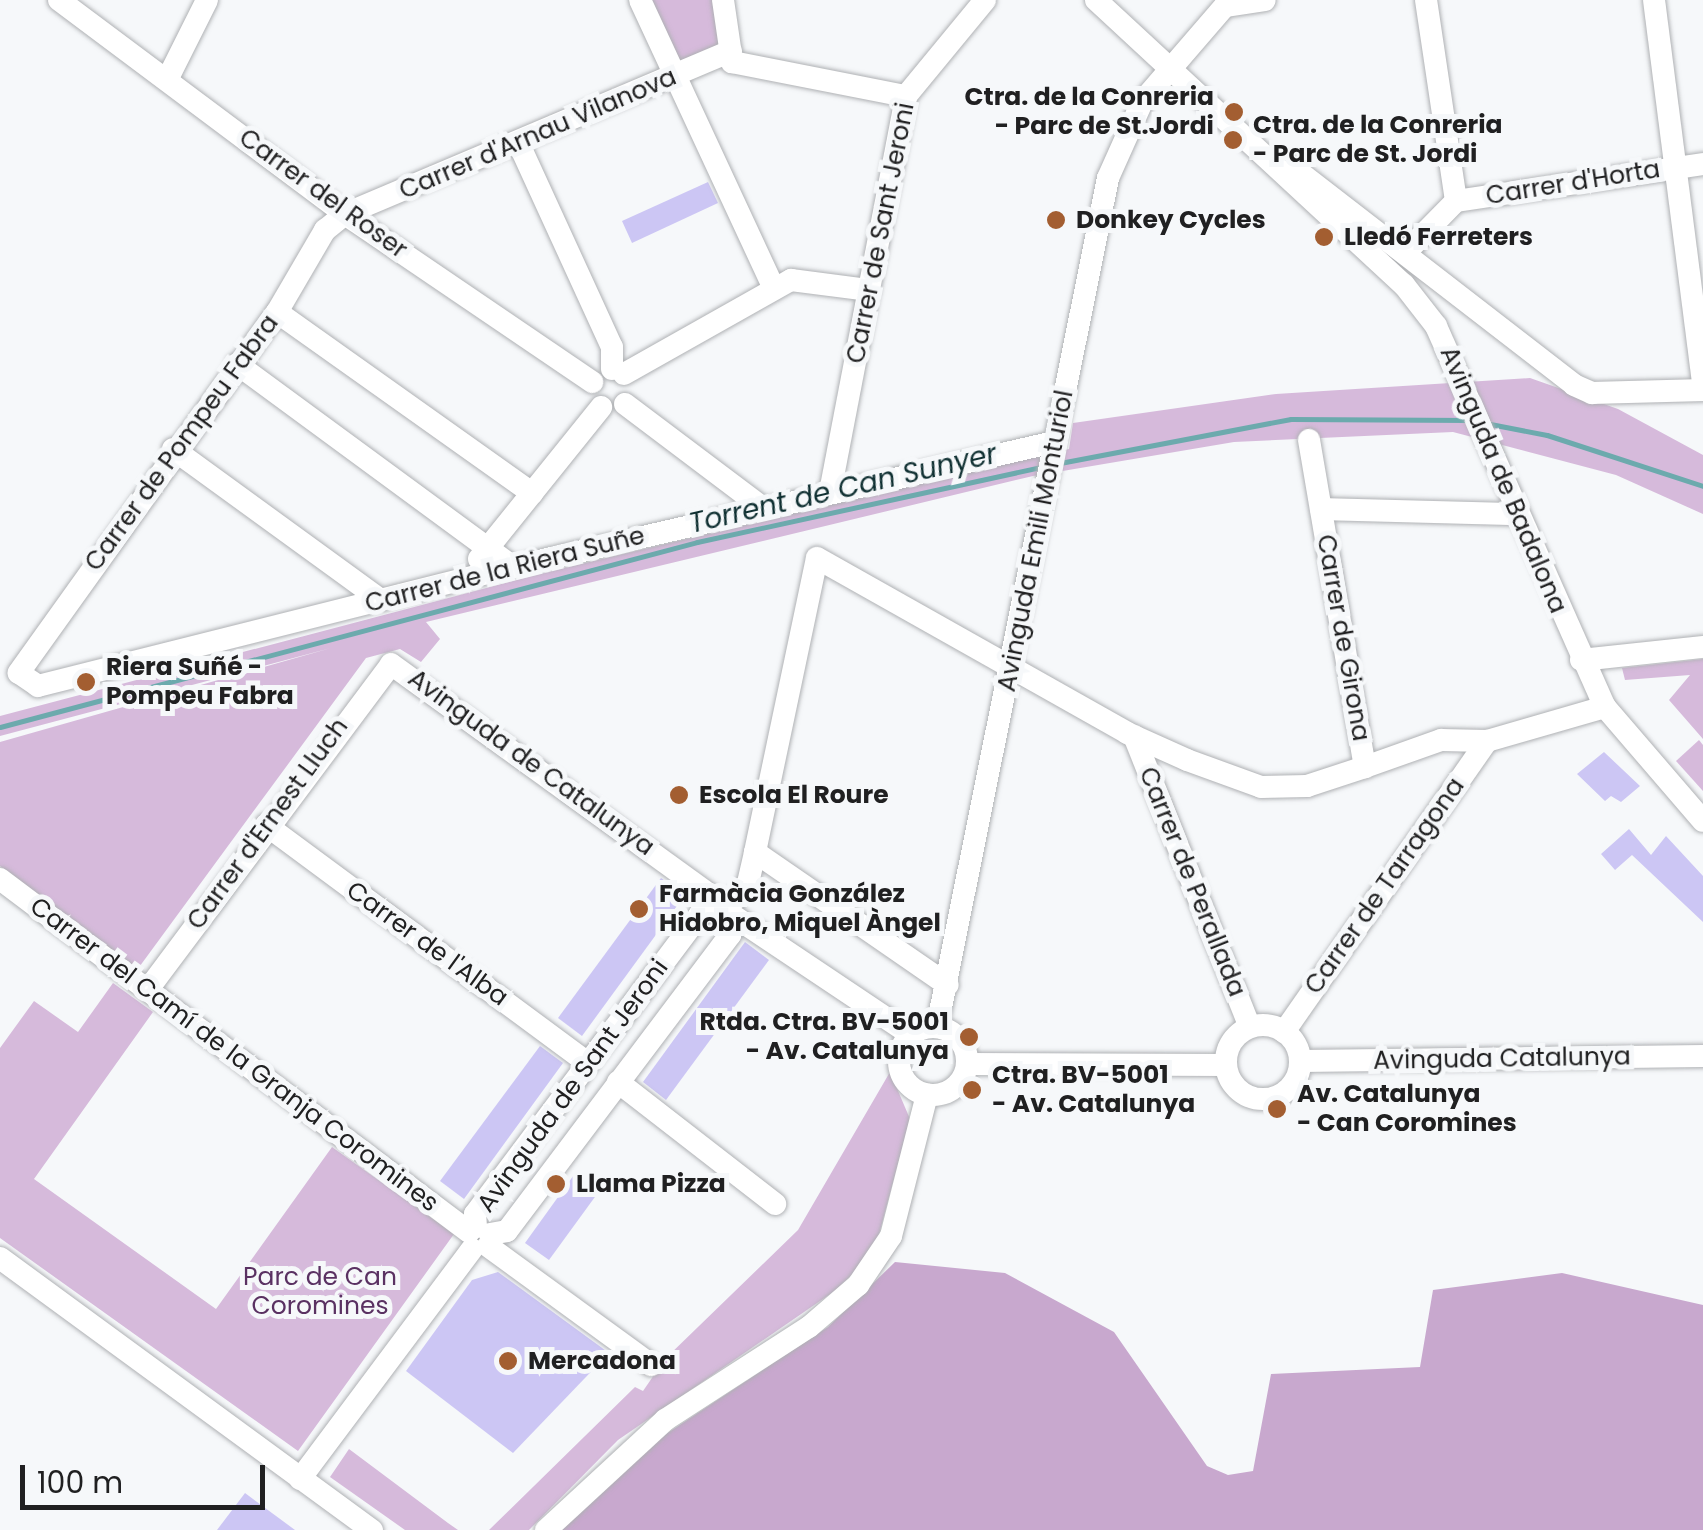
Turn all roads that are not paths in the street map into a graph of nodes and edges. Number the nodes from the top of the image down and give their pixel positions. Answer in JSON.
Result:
{"nodes":[{"id":1,"x":59,"y":0,"type":"edge"},
{"id":2,"x":207,"y":0,"type":"edge"},
{"id":3,"x":640,"y":0,"type":"edge"},
{"id":4,"x":724,"y":0,"type":"edge"},
{"id":5,"x":986,"y":0,"type":"edge"},
{"id":6,"x":1096,"y":0,"type":"edge"},
{"id":7,"x":1265,"y":0,"type":"edge"},
{"id":8,"x":1426,"y":0,"type":"edge"},
{"id":9,"x":1654,"y":0,"type":"edge"},
{"id":10,"x":1227,"y":3,"type":"edge"},
{"id":11,"x":731,"y":56,"type":"junction"},
{"id":12,"x":1170,"y":69,"type":"junction"},
{"id":13,"x":676,"y":77,"type":"junction"},
{"id":14,"x":168,"y":78,"type":"junction"},
{"id":15,"x":906,"y":96,"type":"junction"},
{"id":16,"x":1216,"y":110,"type":"junction"},
{"id":17,"x":518,"y":142,"type":"junction"},
{"id":18,"x":1703,"y":164,"type":"edge"},
{"id":19,"x":1674,"y":168,"type":"junction"},
{"id":20,"x":1456,"y":201,"type":"junction"},
{"id":21,"x":346,"y":214,"type":"junction"},
{"id":22,"x":1405,"y":253,"type":"junction"},
{"id":23,"x":773,"y":286,"type":"junction"},
{"id":24,"x":869,"y":290,"type":"junction"},
{"id":25,"x":276,"y":312,"type":"junction"},
{"id":26,"x":237,"y":364,"type":"junction"},
{"id":27,"x":609,"y":375,"type":"junction"},
{"id":28,"x":1703,"y":381,"type":"edge"},
{"id":29,"x":1703,"y":390,"type":"edge"},
{"id":30,"x":613,"y":405,"type":"junction"},
{"id":31,"x":1309,"y":440,"type":"dead end"},
{"id":32,"x":1054,"y":446,"type":"junction"},
{"id":33,"x":173,"y":449,"type":"junction"},
{"id":34,"x":830,"y":492,"type":"junction"},
{"id":35,"x":532,"y":493,"type":"junction"},
{"id":36,"x":763,"y":508,"type":"junction"},
{"id":37,"x":1321,"y":509,"type":"junction"},
{"id":38,"x":1518,"y":514,"type":"junction"},
{"id":39,"x":488,"y":548,"type":"junction"},
{"id":40,"x":513,"y":567,"type":"junction"},
{"id":41,"x":460,"y":580,"type":"junction"},
{"id":42,"x":381,"y":600,"type":"junction"},
{"id":43,"x":1703,"y":647,"type":"edge"},
{"id":44,"x":1581,"y":660,"type":"junction"},
{"id":45,"x":391,"y":664,"type":"joint"},
{"id":46,"x":1011,"y":669,"type":"junction"},
{"id":47,"x":18,"y":673,"type":"joint"},
{"id":48,"x":1605,"y":707,"type":"junction"},
{"id":49,"x":1134,"y":736,"type":"junction"},
{"id":50,"x":1487,"y":741,"type":"junction"},
{"id":51,"x":1365,"y":768,"type":"junction"},
{"id":52,"x":1703,"y":821,"type":"edge"},
{"id":53,"x":266,"y":825,"type":"junction"},
{"id":54,"x":756,"y":852,"type":"junction"},
{"id":55,"x":0,"y":879,"type":"edge"},
{"id":56,"x":727,"y":908,"type":"junction"},
{"id":57,"x":948,"y":986,"type":"junction"},
{"id":58,"x":148,"y":988,"type":"junction"},
{"id":59,"x":937,"y":1027,"type":"junction"},
{"id":60,"x":1250,"y":1028,"type":"junction"},
{"id":61,"x":1284,"y":1032,"type":"junction"},
{"id":62,"x":911,"y":1035,"type":"junction"},
{"id":63,"x":1703,"y":1056,"type":"edge"},
{"id":64,"x":1300,"y":1062,"type":"junction"},
{"id":65,"x":588,"y":1063,"type":"junction"},
{"id":66,"x":967,"y":1064,"type":"junction"},
{"id":67,"x":1226,"y":1065,"type":"junction"},
{"id":68,"x":618,"y":1082,"type":"junction"},
{"id":69,"x":926,"y":1095,"type":"junction"},
{"id":70,"x":775,"y":1204,"type":"dead end"},
{"id":71,"x":479,"y":1238,"type":"junction"},
{"id":72,"x":2,"y":1263,"type":"edge"},
{"id":73,"x":651,"y":1365,"type":"dead end"},
{"id":74,"x":300,"y":1479,"type":"junction"},
{"id":75,"x":372,"y":1530,"type":"edge"},
{"id":76,"x":546,"y":1530,"type":"edge"}],
"edges":[{"from":1,"to":14,"type":"street","name":"Carrer del Roser"},
{"from":2,"to":14,"type":"street"},
{"from":3,"to":13,"type":"street"},
{"from":4,"to":11,"type":"street"},
{"from":5,"to":15,"type":"street","name":"Carrer de Sant Jeroni"},
{"from":6,"to":12,"type":"street","name":"Avinguda de Badalona"},
{"from":7,"to":10,"type":"street"},
{"from":8,"to":20,"type":"street"},
{"from":9,"to":19,"type":"street"},
{"from":10,"to":12,"type":"street","name":"Avinguda Emili Monturiol"},
{"from":11,"to":13,"type":"street","name":"Carrer d'Arnau Vilanova"},
{"from":11,"to":15,"type":"street"},
{"from":12,"to":16,"type":"street","name":"Avinguda de Badalona"},
{"from":12,"to":32,"type":"street","name":"Avinguda Emili Monturiol"},
{"from":13,"to":17,"type":"street","name":"Carrer d'Arnau Vilanova"},
{"from":13,"to":23,"type":"street"},
{"from":14,"to":21,"type":"street","name":"Carrer del Roser"},
{"from":15,"to":24,"type":"street","name":"Carrer de Sant Jeroni"},
{"from":16,"to":22,"type":"street"},
{"from":16,"to":38,"type":"street","name":"Avinguda de Badalona"},
{"from":17,"to":21,"type":"street","name":"Carrer d'Arnau Vilanova"},
{"from":17,"to":27,"type":"street"},
{"from":18,"to":19,"type":"street","name":"Carrer d'Horta"},
{"from":19,"to":20,"type":"street","name":"Carrer d'Horta"},
{"from":19,"to":28,"type":"street"},
{"from":20,"to":22,"type":"street","name":"Carrer d'Horta"},
{"from":21,"to":25,"type":"street","name":"Carrer de Pompeu Fabra"},
{"from":21,"to":27,"type":"street","name":"Carrer del Roser"},
{"from":22,"to":29,"type":"street"},
{"from":23,"to":24,"type":"street"},
{"from":23,"to":27,"type":"street"},
{"from":24,"to":34,"type":"street","name":"Carrer de Sant Jeroni"},
{"from":25,"to":26,"type":"street","name":"Carrer de Pompeu Fabra"},
{"from":25,"to":35,"type":"street"},
{"from":26,"to":33,"type":"street","name":"Carrer de Pompeu Fabra"},
{"from":26,"to":39,"type":"street"},
{"from":27,"to":30,"type":"street"},
{"from":27,"to":30,"type":"street"},
{"from":30,"to":35,"type":"street"},
{"from":30,"to":36,"type":"street"},
{"from":31,"to":37,"type":"street","name":"Carrer de Girona"},
{"from":32,"to":34,"type":"street","name":"Carrer de la Riera Suñe"},
{"from":32,"to":46,"type":"street","name":"Avinguda Emili Monturiol"},
{"from":33,"to":42,"type":"street"},
{"from":33,"to":47,"type":"street","name":"Carrer de Pompeu Fabra"},
{"from":34,"to":36,"type":"street","name":"Carrer de la Riera Suñe"},
{"from":35,"to":39,"type":"street"},
{"from":36,"to":40,"type":"street","name":"Carrer de la Riera Suñe"},
{"from":37,"to":38,"type":"street"},
{"from":37,"to":51,"type":"street","name":"Carrer de Girona"},
{"from":38,"to":44,"type":"street","name":"Avinguda de Badalona"},
{"from":39,"to":40,"type":"street"},
{"from":39,"to":41,"type":"street"},
{"from":40,"to":41,"type":"street","name":"Carrer de la Riera Suñe"},
{"from":41,"to":42,"type":"street","name":"Carrer de la Riera Suñe"},
{"from":42,"to":47,"type":"street","name":"Carrer de la Riera Suñe"},
{"from":43,"to":44,"type":"street"},
{"from":44,"to":48,"type":"street","name":"Avinguda de Badalona"},
{"from":45,"to":53,"type":"street","name":"Carrer d'Ernest Lluch"},
{"from":45,"to":56,"type":"street","name":"Avinguda de Catalunya"},
{"from":46,"to":49,"type":"street"},
{"from":46,"to":54,"type":"street"},
{"from":46,"to":57,"type":"street","name":"Avinguda Emili Monturiol"},
{"from":48,"to":50,"type":"street","name":"Carrer de Girona"},
{"from":48,"to":52,"type":"street","name":"Avinguda de Badalona"},
{"from":49,"to":51,"type":"street"},
{"from":49,"to":60,"type":"street","name":"Carrer de Perallada"},
{"from":50,"to":51,"type":"street","name":"Carrer de Girona"},
{"from":50,"to":61,"type":"street","name":"Carrer de Tarragona"},
{"from":53,"to":58,"type":"street","name":"Carrer d'Ernest Lluch"},
{"from":53,"to":65,"type":"street","name":"Carrer de l'Alba"},
{"from":54,"to":56,"type":"street"},
{"from":54,"to":57,"type":"street"},
{"from":55,"to":58,"type":"street","name":"Carrer del Camí de la Granja Coromines"},
{"from":56,"to":62,"type":"street","name":"Avinguda de Catalunya"},
{"from":56,"to":65,"type":"street","name":"Avinguda de Sant Jeroni"},
{"from":56,"to":68,"type":"street","name":"Avinguda de Sant Jeroni"},
{"from":57,"to":59,"type":"street","name":"Avinguda Emili Monturiol"},
{"from":58,"to":71,"type":"street","name":"Carrer del Camí de la Granja Coromines"},
{"from":59,"to":62,"type":"street"},
{"from":59,"to":66,"type":"street"},
{"from":60,"to":61,"type":"street"},
{"from":60,"to":67,"type":"street"},
{"from":61,"to":64,"type":"street"},
{"from":62,"to":69,"type":"street"},
{"from":63,"to":64,"type":"street","name":"Avinguda Catalunya"},
{"from":64,"to":67,"type":"street"},
{"from":65,"to":71,"type":"street","name":"Avinguda de Sant Jeroni"},
{"from":66,"to":67,"type":"street"},
{"from":66,"to":69,"type":"street"},
{"from":68,"to":70,"type":"street"},
{"from":68,"to":71,"type":"street","name":"Avinguda de Sant Jeroni"},
{"from":69,"to":76,"type":"street"},
{"from":71,"to":73,"type":"street","name":"Carrer del Camí de la Granja Coromines"},
{"from":71,"to":74,"type":"street","name":"Avinguda de Sant Jeroni"},
{"from":72,"to":74,"type":"street"},
{"from":74,"to":75,"type":"street"}]}
